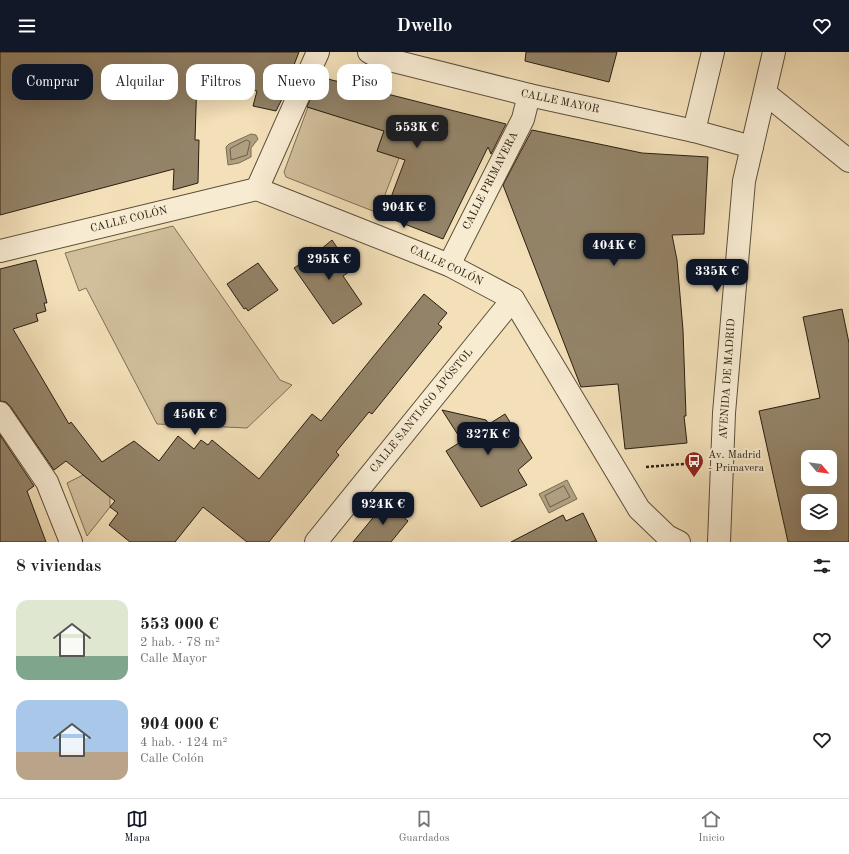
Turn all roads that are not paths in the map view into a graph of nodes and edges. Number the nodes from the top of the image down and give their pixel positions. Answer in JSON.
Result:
{"nodes":[{"id":1,"x":318,"y":52,"type":"edge"},
{"id":2,"x":713,"y":52,"type":"edge"},
{"id":3,"x":774,"y":52,"type":"edge"},
{"id":4,"x":375,"y":54,"type":"edge"},
{"id":5,"x":765,"y":93,"type":"junction"},
{"id":6,"x":529,"y":95,"type":"junction"},
{"id":7,"x":694,"y":131,"type":"junction"},
{"id":8,"x":752,"y":147,"type":"junction"},
{"id":9,"x":849,"y":161,"type":"edge"},
{"id":10,"x":257,"y":189,"type":"junction"},
{"id":11,"x":0,"y":251,"type":"edge"},
{"id":12,"x":449,"y":265,"type":"junction"},
{"id":13,"x":513,"y":299,"type":"junction"},
{"id":14,"x":0,"y":413,"type":"edge"},
{"id":15,"x":70,"y":542,"type":"edge"},
{"id":16,"x":316,"y":542,"type":"edge"},
{"id":17,"x":679,"y":542,"type":"edge"},
{"id":18,"x":719,"y":542,"type":"edge"}],
"edges":[{"from":1,"to":10,"type":"street"},
{"from":2,"to":7,"type":"street"},
{"from":3,"to":5,"type":"street","name":"AVENIDA DE MADRID"},
{"from":4,"to":6,"type":"street","name":"CALLE MAYOR"},
{"from":5,"to":8,"type":"street","name":"AVENIDA DE MADRID"},
{"from":5,"to":9,"type":"street"},
{"from":6,"to":7,"type":"street","name":"CALLE MAYOR"},
{"from":6,"to":12,"type":"street","name":"CALLE PRIMAVERA"},
{"from":7,"to":8,"type":"street","name":"CALLE MAYOR"},
{"from":8,"to":18,"type":"street","name":"AVENIDA DE MADRID"},
{"from":10,"to":11,"type":"street","name":"CALLE COLÓN"},
{"from":10,"to":12,"type":"street","name":"CALLE COLÓN"},
{"from":12,"to":13,"type":"street","name":"CALLE COLÓN"},
{"from":13,"to":16,"type":"street","name":"CALLE SANTIAGO APÓSTOL"},
{"from":13,"to":17,"type":"street"},
{"from":14,"to":15,"type":"street"}]}
